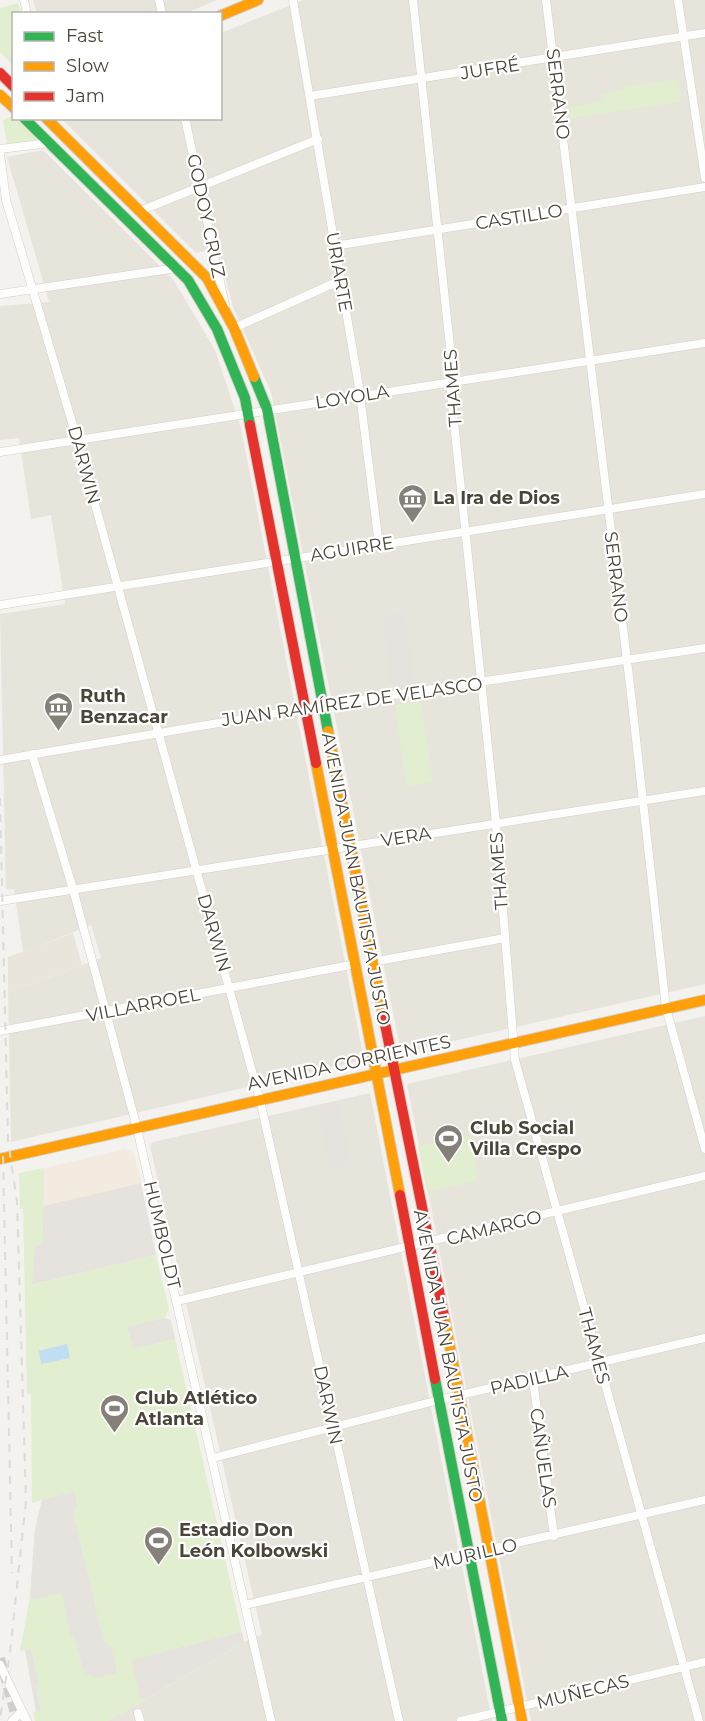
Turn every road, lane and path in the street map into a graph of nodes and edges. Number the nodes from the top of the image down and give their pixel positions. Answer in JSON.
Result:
{"nodes":[{"id":1,"x":258,"y":0,"type":"edge"},
{"id":2,"x":293,"y":0,"type":"edge"},
{"id":3,"x":413,"y":0,"type":"edge"},
{"id":4,"x":546,"y":0,"type":"edge"},
{"id":5,"x":678,"y":0,"type":"edge"},
{"id":6,"x":222,"y":15,"type":"edge"},
{"id":7,"x":705,"y":33,"type":"edge"},
{"id":8,"x":683,"y":36,"type":"junction"},
{"id":9,"x":553,"y":59,"type":"junction"},
{"id":10,"x":0,"y":73,"type":"edge"},
{"id":11,"x":420,"y":79,"type":"junction"},
{"id":12,"x":12,"y":85,"type":"edge"},
{"id":13,"x":310,"y":96,"type":"junction"},
{"id":14,"x":26,"y":120,"type":"edge"},
{"id":15,"x":48,"y":120,"type":"edge"},
{"id":16,"x":185,"y":120,"type":"edge"},
{"id":17,"x":318,"y":139,"type":"junction"},
{"id":18,"x":49,"y":143,"type":"junction"},
{"id":19,"x":0,"y":151,"type":"edge"},
{"id":20,"x":705,"y":178,"type":"edge"},
{"id":21,"x":199,"y":186,"type":"junction"},
{"id":22,"x":705,"y":187,"type":"edge"},
{"id":23,"x":572,"y":209,"type":"junction"},
{"id":24,"x":141,"y":211,"type":"junction"},
{"id":25,"x":436,"y":231,"type":"junction"},
{"id":26,"x":334,"y":246,"type":"junction"},
{"id":27,"x":177,"y":268,"type":"junction"},
{"id":28,"x":339,"y":281,"type":"junction"},
{"id":29,"x":34,"y":288,"type":"junction"},
{"id":30,"x":0,"y":294,"type":"edge"},
{"id":31,"x":227,"y":313,"type":"junction"},
{"id":32,"x":234,"y":328,"type":"junction"},
{"id":33,"x":705,"y":343,"type":"edge"},
{"id":34,"x":589,"y":361,"type":"junction"},
{"id":35,"x":451,"y":381,"type":"junction"},
{"id":36,"x":358,"y":396,"type":"junction"},
{"id":37,"x":267,"y":409,"type":"junction"},
{"id":38,"x":248,"y":412,"type":"junction"},
{"id":39,"x":77,"y":439,"type":"junction"},
{"id":40,"x":0,"y":452,"type":"edge"},
{"id":41,"x":705,"y":494,"type":"edge"},
{"id":42,"x":608,"y":510,"type":"junction"},
{"id":43,"x":466,"y":532,"type":"junction"},
{"id":44,"x":379,"y":544,"type":"junction"},
{"id":45,"x":295,"y":558,"type":"junction"},
{"id":46,"x":277,"y":561,"type":"junction"},
{"id":47,"x":116,"y":585,"type":"junction"},
{"id":48,"x":0,"y":605,"type":"edge"},
{"id":49,"x":705,"y":648,"type":"edge"},
{"id":50,"x":627,"y":660,"type":"junction"},
{"id":51,"x":482,"y":683,"type":"junction"},
{"id":52,"x":324,"y":705,"type":"junction"},
{"id":53,"x":307,"y":708,"type":"junction"},
{"id":54,"x":157,"y":732,"type":"junction"},
{"id":55,"x":32,"y":754,"type":"junction"},
{"id":56,"x":0,"y":760,"type":"edge"},
{"id":57,"x":705,"y":791,"type":"edge"},
{"id":58,"x":643,"y":800,"type":"junction"},
{"id":59,"x":496,"y":822,"type":"junction"},
{"id":60,"x":350,"y":846,"type":"junction"},
{"id":61,"x":332,"y":849,"type":"junction"},
{"id":62,"x":196,"y":871,"type":"junction"},
{"id":63,"x":73,"y":890,"type":"junction"},
{"id":64,"x":0,"y":901,"type":"edge"},
{"id":65,"x":505,"y":938,"type":"junction"},
{"id":66,"x":372,"y":962,"type":"junction"},
{"id":67,"x":356,"y":964,"type":"junction"},
{"id":68,"x":229,"y":988,"type":"junction"},
{"id":69,"x":705,"y":1000,"type":"edge"},
{"id":70,"x":666,"y":1008,"type":"junction"},
{"id":71,"x":105,"y":1012,"type":"junction"},
{"id":72,"x":0,"y":1031,"type":"edge"},
{"id":73,"x":514,"y":1044,"type":"junction"},
{"id":74,"x":395,"y":1070,"type":"junction"},
{"id":75,"x":376,"y":1074,"type":"junction"},
{"id":76,"x":260,"y":1100,"type":"junction"},
{"id":77,"x":137,"y":1128,"type":"junction"},
{"id":78,"x":705,"y":1149,"type":"edge"},
{"id":79,"x":0,"y":1159,"type":"edge"},
{"id":80,"x":705,"y":1176,"type":"edge"},
{"id":81,"x":558,"y":1212,"type":"junction"},
{"id":82,"x":428,"y":1244,"type":"junction"},
{"id":83,"x":411,"y":1247,"type":"junction"},
{"id":84,"x":298,"y":1273,"type":"junction"},
{"id":85,"x":177,"y":1301,"type":"junction"},
{"id":86,"x":705,"y":1338,"type":"edge"},
{"id":87,"x":599,"y":1364,"type":"junction"},
{"id":88,"x":533,"y":1380,"type":"junction"},
{"id":89,"x":458,"y":1396,"type":"junction"},
{"id":90,"x":439,"y":1400,"type":"junction"},
{"id":91,"x":334,"y":1426,"type":"junction"},
{"id":92,"x":213,"y":1458,"type":"junction"},
{"id":93,"x":705,"y":1500,"type":"edge"},
{"id":94,"x":641,"y":1515,"type":"junction"},
{"id":95,"x":554,"y":1536,"type":"junction"},
{"id":96,"x":490,"y":1551,"type":"junction"},
{"id":97,"x":469,"y":1556,"type":"junction"},
{"id":98,"x":368,"y":1579,"type":"junction"},
{"id":99,"x":245,"y":1605,"type":"junction"},
{"id":100,"x":705,"y":1662,"type":"edge"},
{"id":101,"x":0,"y":1665,"type":"edge"},
{"id":102,"x":685,"y":1667,"type":"junction"},
{"id":103,"x":16,"y":1703,"type":"junction"},
{"id":104,"x":519,"y":1707,"type":"junction"},
{"id":105,"x":501,"y":1716,"type":"edge"},
{"id":106,"x":27,"y":1720,"type":"edge"},
{"id":107,"x":12,"y":1721,"type":"edge"},
{"id":108,"x":271,"y":1721,"type":"edge"},
{"id":109,"x":399,"y":1721,"type":"edge"},
{"id":110,"x":461,"y":1721,"type":"edge"},
{"id":111,"x":522,"y":1721,"type":"edge"},
{"id":112,"x":699,"y":1721,"type":"edge"}],
"edges":[{"from":1,"to":6,"type":"main road"},
{"from":2,"to":13,"type":"street","name":"URIARTE"},
{"from":3,"to":11,"type":"street","name":"THAMES"},
{"from":4,"to":9,"type":"street","name":"SERRANO"},
{"from":5,"to":8,"type":"street"},
{"from":7,"to":8,"type":"street","name":"JUFRÉ"},
{"from":8,"to":9,"type":"street","name":"JUFRÉ"},
{"from":8,"to":20,"type":"street"},
{"from":9,"to":11,"type":"street","name":"JUFRÉ"},
{"from":9,"to":23,"type":"street","name":"SERRANO"},
{"from":10,"to":12,"type":"main road"},
{"from":11,"to":13,"type":"street","name":"JUFRÉ"},
{"from":11,"to":25,"type":"street","name":"THAMES"},
{"from":13,"to":17,"type":"street","name":"URIARTE"},
{"from":14,"to":18,"type":"main road","name":"AVENIDA JUAN BAUTISTA JUSTO"},
{"from":15,"to":24,"type":"main road","name":"AVENIDA JUAN BAUTISTA JUSTO"},
{"from":16,"to":21,"type":"street","name":"GODOY CRUZ"},
{"from":17,"to":21,"type":"street"},
{"from":17,"to":26,"type":"street","name":"URIARTE"},
{"from":18,"to":19,"type":"street"},
{"from":18,"to":27,"type":"main road","name":"AVENIDA JUAN BAUTISTA JUSTO"},
{"from":19,"to":29,"type":"street","name":"DARWIN"},
{"from":21,"to":24,"type":"street"},
{"from":21,"to":31,"type":"street","name":"GODOY CRUZ"},
{"from":22,"to":23,"type":"street","name":"CASTILLO"},
{"from":23,"to":25,"type":"street","name":"CASTILLO"},
{"from":23,"to":34,"type":"street","name":"SERRANO"},
{"from":24,"to":31,"type":"main road","name":"AVENIDA JUAN BAUTISTA JUSTO"},
{"from":25,"to":26,"type":"street","name":"CASTILLO"},
{"from":25,"to":35,"type":"street","name":"THAMES"},
{"from":26,"to":28,"type":"street","name":"URIARTE"},
{"from":27,"to":29,"type":"street"},
{"from":27,"to":38,"type":"main road","name":"AVENIDA JUAN BAUTISTA JUSTO"},
{"from":28,"to":32,"type":"street"},
{"from":28,"to":36,"type":"street","name":"URIARTE"},
{"from":29,"to":30,"type":"street"},
{"from":29,"to":39,"type":"street","name":"DARWIN"},
{"from":31,"to":32,"type":"main road","name":"AVENIDA JUAN BAUTISTA JUSTO"},
{"from":32,"to":37,"type":"main road","name":"AVENIDA JUAN BAUTISTA JUSTO"},
{"from":33,"to":34,"type":"street","name":"LOYOLA"},
{"from":34,"to":35,"type":"street","name":"LOYOLA"},
{"from":34,"to":42,"type":"street","name":"SERRANO"},
{"from":35,"to":36,"type":"street","name":"LOYOLA"},
{"from":35,"to":43,"type":"street","name":"THAMES"},
{"from":36,"to":37,"type":"street","name":"LOYOLA"},
{"from":36,"to":44,"type":"street","name":"URIARTE"},
{"from":37,"to":38,"type":"street","name":"LOYOLA"},
{"from":37,"to":45,"type":"main road","name":"AVENIDA JUAN BAUTISTA JUSTO"},
{"from":38,"to":39,"type":"street","name":"LOYOLA"},
{"from":38,"to":46,"type":"main road","name":"AVENIDA JUAN BAUTISTA JUSTO"},
{"from":39,"to":40,"type":"street","name":"LOYOLA"},
{"from":39,"to":47,"type":"street","name":"DARWIN"},
{"from":41,"to":42,"type":"street","name":"AGUIRRE"},
{"from":42,"to":43,"type":"street","name":"AGUIRRE"},
{"from":42,"to":50,"type":"street","name":"SERRANO"},
{"from":43,"to":44,"type":"street","name":"AGUIRRE"},
{"from":43,"to":51,"type":"street","name":"THAMES"},
{"from":44,"to":45,"type":"street","name":"AGUIRRE"},
{"from":45,"to":46,"type":"street","name":"AGUIRRE"},
{"from":45,"to":52,"type":"main road","name":"AVENIDA JUAN BAUTISTA JUSTO"},
{"from":46,"to":47,"type":"street","name":"AGUIRRE"},
{"from":46,"to":53,"type":"main road","name":"AVENIDA JUAN BAUTISTA JUSTO"},
{"from":47,"to":48,"type":"street","name":"AGUIRRE"},
{"from":47,"to":54,"type":"street","name":"DARWIN"},
{"from":49,"to":50,"type":"street","name":"JUAN RAMÍREZ DE VELASCO"},
{"from":50,"to":51,"type":"street","name":"JUAN RAMÍREZ DE VELASCO"},
{"from":50,"to":58,"type":"street","name":"SERRANO"},
{"from":51,"to":52,"type":"street","name":"JUAN RAMÍREZ DE VELASCO"},
{"from":51,"to":59,"type":"street","name":"THAMES"},
{"from":52,"to":53,"type":"street","name":"JUAN RAMÍREZ DE VELASCO"},
{"from":52,"to":60,"type":"main road","name":"AVENIDA JUAN BAUTISTA JUSTO"},
{"from":53,"to":54,"type":"street","name":"JUAN RAMÍREZ DE VELASCO"},
{"from":53,"to":61,"type":"main road","name":"AVENIDA JUAN BAUTISTA JUSTO"},
{"from":54,"to":55,"type":"street","name":"JUAN RAMÍREZ DE VELASCO"},
{"from":54,"to":62,"type":"street","name":"DARWIN"},
{"from":55,"to":56,"type":"street","name":"JUAN RAMÍREZ DE VELASCO"},
{"from":55,"to":63,"type":"street","name":"HUMBOLDT"},
{"from":57,"to":58,"type":"street","name":"VERA"},
{"from":58,"to":59,"type":"street","name":"VERA"},
{"from":58,"to":70,"type":"street","name":"SERRANO"},
{"from":59,"to":60,"type":"street","name":"VERA"},
{"from":59,"to":65,"type":"street","name":"THAMES"},
{"from":60,"to":61,"type":"street","name":"VERA"},
{"from":60,"to":66,"type":"main road","name":"AVENIDA JUAN BAUTISTA JUSTO"},
{"from":61,"to":62,"type":"street","name":"VERA"},
{"from":61,"to":67,"type":"main road","name":"AVENIDA JUAN BAUTISTA JUSTO"},
{"from":62,"to":63,"type":"street","name":"VERA"},
{"from":62,"to":68,"type":"street","name":"DARWIN"},
{"from":63,"to":64,"type":"street","name":"VERA"},
{"from":63,"to":71,"type":"street","name":"HUMBOLDT"},
{"from":65,"to":66,"type":"street"},
{"from":65,"to":73,"type":"street","name":"THAMES"},
{"from":66,"to":74,"type":"main road","name":"AVENIDA JUAN BAUTISTA JUSTO"},
{"from":67,"to":68,"type":"street","name":"VILLARROEL"},
{"from":67,"to":75,"type":"main road","name":"AVENIDA JUAN BAUTISTA JUSTO"},
{"from":68,"to":71,"type":"street","name":"VILLARROEL"},
{"from":68,"to":76,"type":"street","name":"DARWIN"},
{"from":69,"to":70,"type":"main road","name":"AVENIDA CORRIENTES"},
{"from":70,"to":73,"type":"main road","name":"AVENIDA CORRIENTES"},
{"from":70,"to":78,"type":"street","name":"SERRANO"},
{"from":71,"to":72,"type":"street","name":"VILLARROEL"},
{"from":71,"to":77,"type":"street","name":"HUMBOLDT"},
{"from":73,"to":74,"type":"main road","name":"AVENIDA CORRIENTES"},
{"from":73,"to":81,"type":"street","name":"THAMES"},
{"from":74,"to":75,"type":"main road","name":"AVENIDA CORRIENTES"},
{"from":74,"to":82,"type":"main road","name":"AVENIDA JUAN BAUTISTA JUSTO"},
{"from":75,"to":76,"type":"main road","name":"AVENIDA CORRIENTES"},
{"from":75,"to":83,"type":"main road","name":"AVENIDA JUAN BAUTISTA JUSTO"},
{"from":76,"to":77,"type":"main road","name":"AVENIDA CORRIENTES"},
{"from":76,"to":84,"type":"street","name":"DARWIN"},
{"from":77,"to":79,"type":"main road","name":"AVENIDA CORRIENTES"},
{"from":77,"to":85,"type":"street","name":"HUMBOLDT"},
{"from":80,"to":81,"type":"street","name":"CAMARGO"},
{"from":81,"to":82,"type":"street","name":"CAMARGO"},
{"from":81,"to":87,"type":"street","name":"THAMES"},
{"from":82,"to":83,"type":"street","name":"CAMARGO"},
{"from":82,"to":89,"type":"main road","name":"AVENIDA JUAN BAUTISTA JUSTO"},
{"from":83,"to":84,"type":"street","name":"CAMARGO"},
{"from":83,"to":90,"type":"main road","name":"AVENIDA JUAN BAUTISTA JUSTO"},
{"from":84,"to":85,"type":"street","name":"CAMARGO"},
{"from":84,"to":91,"type":"street","name":"DARWIN"},
{"from":85,"to":92,"type":"street","name":"HUMBOLDT"},
{"from":86,"to":87,"type":"street","name":"PADILLA"},
{"from":87,"to":88,"type":"street","name":"PADILLA"},
{"from":87,"to":94,"type":"street","name":"THAMES"},
{"from":88,"to":89,"type":"street","name":"PADILLA"},
{"from":88,"to":95,"type":"street","name":"CAÑUELAS"},
{"from":89,"to":90,"type":"street","name":"PADILLA"},
{"from":89,"to":96,"type":"main road","name":"AVENIDA JUAN BAUTISTA JUSTO"},
{"from":90,"to":91,"type":"street","name":"PADILLA"},
{"from":90,"to":97,"type":"main road","name":"AVENIDA JUAN BAUTISTA JUSTO"},
{"from":91,"to":92,"type":"street","name":"PADILLA"},
{"from":91,"to":98,"type":"street","name":"DARWIN"},
{"from":92,"to":99,"type":"street","name":"HUMBOLDT"},
{"from":93,"to":94,"type":"street","name":"MURILLO"},
{"from":94,"to":95,"type":"street","name":"MURILLO"},
{"from":94,"to":102,"type":"street","name":"THAMES"},
{"from":95,"to":96,"type":"street","name":"MURILLO"},
{"from":96,"to":97,"type":"street","name":"MURILLO"},
{"from":96,"to":104,"type":"main road","name":"AVENIDA JUAN BAUTISTA JUSTO"},
{"from":97,"to":98,"type":"street","name":"MURILLO"},
{"from":97,"to":105,"type":"main road","name":"AVENIDA JUAN BAUTISTA JUSTO"},
{"from":98,"to":99,"type":"street","name":"MURILLO"},
{"from":98,"to":109,"type":"street","name":"DARWIN"},
{"from":99,"to":108,"type":"street","name":"HUMBOLDT"},
{"from":100,"to":102,"type":"street","name":"MUÑECAS"},
{"from":101,"to":103,"type":"street"},
{"from":102,"to":104,"type":"street","name":"MUÑECAS"},
{"from":102,"to":112,"type":"street","name":"THAMES"},
{"from":103,"to":106,"type":"street"},
{"from":103,"to":107,"type":"street"},
{"from":104,"to":105,"type":"street","name":"MUÑECAS"},
{"from":104,"to":111,"type":"main road","name":"AVENIDA JUAN BAUTISTA JUSTO"},
{"from":105,"to":110,"type":"street","name":"MUÑECAS"},
{"from":106,"to":107,"type":"street"}]}
